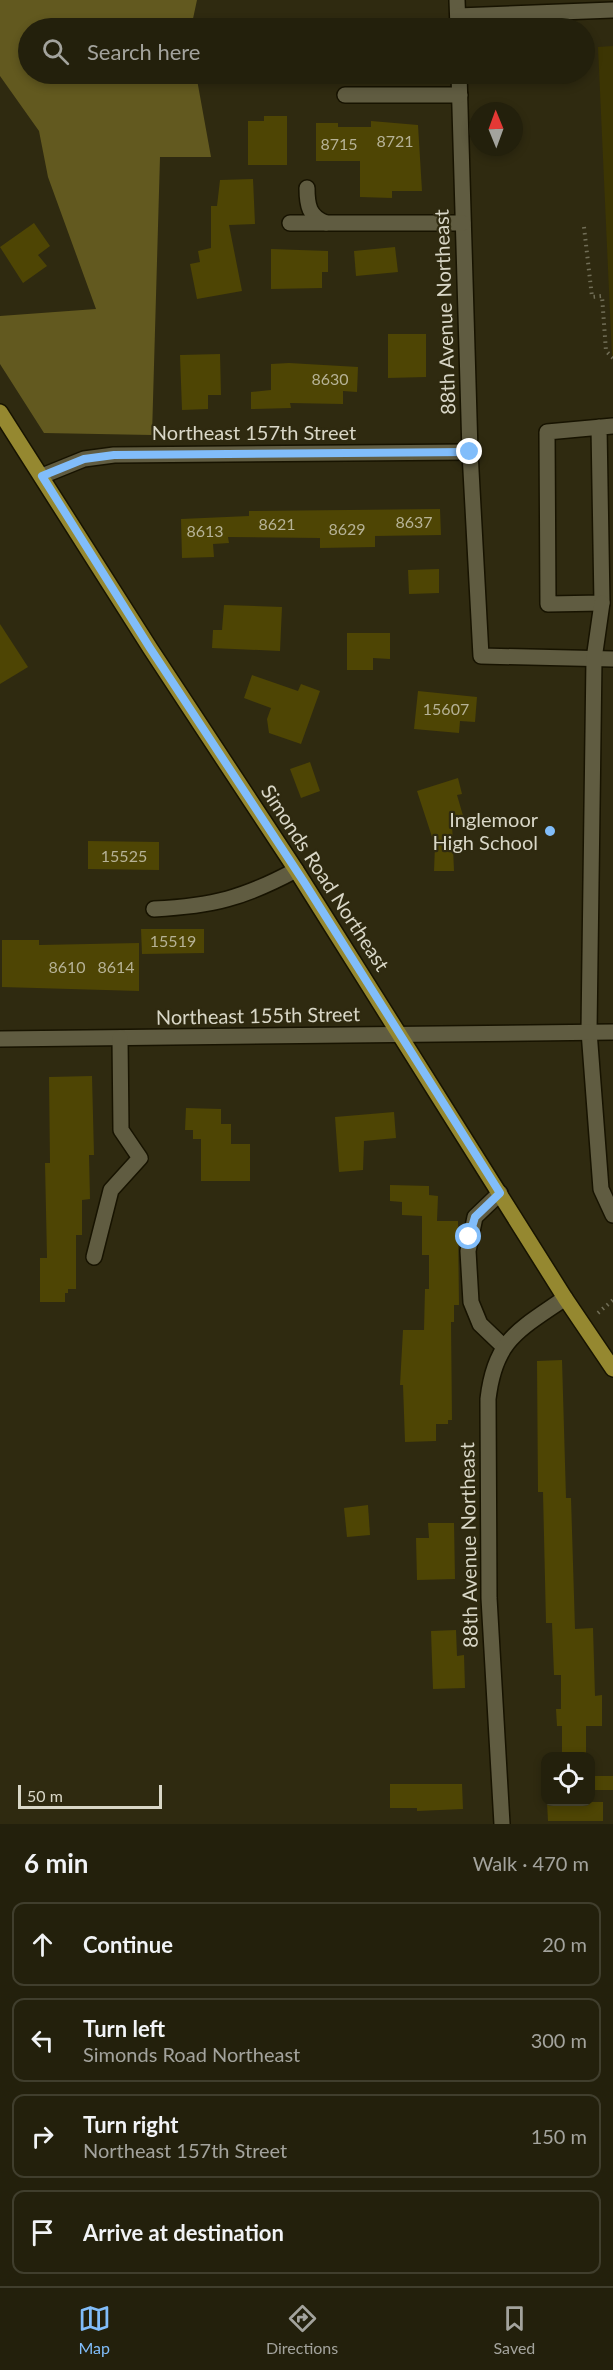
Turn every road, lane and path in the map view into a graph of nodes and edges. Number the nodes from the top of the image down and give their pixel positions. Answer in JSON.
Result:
{"nodes":[{"id":1,"x":457,"y":0,"type":"edge"},
{"id":2,"x":613,"y":10,"type":"edge"},
{"id":3,"x":458,"y":18,"type":"edge"},
{"id":4,"x":510,"y":18,"type":"edge"},
{"id":5,"x":459,"y":84,"type":"edge"},
{"id":6,"x":460,"y":95,"type":"junction"},
{"id":7,"x":345,"y":96,"type":"dead end"},
{"id":8,"x":307,"y":188,"type":"dead end"},
{"id":9,"x":290,"y":223,"type":"dead end"},
{"id":10,"x":463,"y":223,"type":"junction"},
{"id":11,"x":329,"y":224,"type":"junction"},
{"id":12,"x":584,"y":227,"type":"dead end"},
{"id":13,"x":613,"y":358,"type":"edge"},
{"id":14,"x":0,"y":412,"type":"edge"},
{"id":15,"x":606,"y":427,"type":"edge"},
{"id":16,"x":470,"y":452,"type":"junction"},
{"id":17,"x":42,"y":476,"type":"junction"},
{"id":18,"x":602,"y":603,"type":"junction"},
{"id":19,"x":594,"y":659,"type":"junction"},
{"id":20,"x":613,"y":659,"type":"edge"},
{"id":21,"x":296,"y":870,"type":"junction"},
{"id":22,"x":154,"y":909,"type":"dead end"},
{"id":23,"x":589,"y":1031,"type":"junction"},
{"id":24,"x":613,"y":1032,"type":"edge"},
{"id":25,"x":401,"y":1036,"type":"junction"},
{"id":26,"x":120,"y":1038,"type":"junction"},
{"id":27,"x":0,"y":1040,"type":"edge"},
{"id":28,"x":500,"y":1193,"type":"junction"},
{"id":29,"x":613,"y":1215,"type":"edge"},
{"id":30,"x":94,"y":1257,"type":"dead end"},
{"id":31,"x":565,"y":1298,"type":"junction"},
{"id":32,"x":613,"y":1300,"type":"edge"},
{"id":33,"x":598,"y":1313,"type":"dead end"},
{"id":34,"x":503,"y":1346,"type":"junction"},
{"id":35,"x":613,"y":1369,"type":"edge"},
{"id":36,"x":502,"y":1824,"type":"edge"}],
"edges":[{"from":1,"to":3,"type":"street"},
{"from":2,"to":4,"type":"street"},
{"from":5,"to":6,"type":"street","name":"88th Avenue Northeast"},
{"from":6,"to":7,"type":"street"},
{"from":6,"to":10,"type":"street","name":"88th Avenue Northeast"},
{"from":8,"to":11,"type":"street"},
{"from":9,"to":11,"type":"street"},
{"from":10,"to":11,"type":"street"},
{"from":10,"to":16,"type":"street","name":"88th Avenue Northeast"},
{"from":12,"to":13,"type":"path"},
{"from":14,"to":17,"type":"main road","name":"Simonds Road Northeast"},
{"from":15,"to":18,"type":"street"},
{"from":15,"to":18,"type":"street"},
{"from":16,"to":17,"type":"street","name":"Northeast 157th Street"},
{"from":16,"to":19,"type":"street","name":"88th Avenue Northeast"},
{"from":17,"to":21,"type":"main road","name":"Simonds Road Northeast"},
{"from":18,"to":19,"type":"street"},
{"from":19,"to":20,"type":"street"},
{"from":19,"to":23,"type":"street"},
{"from":21,"to":22,"type":"street"},
{"from":21,"to":25,"type":"main road","name":"Simonds Road Northeast"},
{"from":23,"to":24,"type":"street","name":"Northeast 155th Street"},
{"from":23,"to":25,"type":"street","name":"Northeast 155th Street"},
{"from":23,"to":29,"type":"street"},
{"from":25,"to":26,"type":"street","name":"Northeast 155th Street"},
{"from":25,"to":28,"type":"main road","name":"Simonds Road Northeast"},
{"from":26,"to":27,"type":"street","name":"Northeast 155th Street"},
{"from":26,"to":30,"type":"street"},
{"from":28,"to":31,"type":"main road","name":"Simonds Road Northeast"},
{"from":28,"to":34,"type":"street"},
{"from":31,"to":34,"type":"street","name":"88th Avenue Northeast"},
{"from":31,"to":35,"type":"main road","name":"Simonds Road Northeast"},
{"from":32,"to":33,"type":"path"},
{"from":34,"to":36,"type":"street","name":"88th Avenue Northeast"}]}
